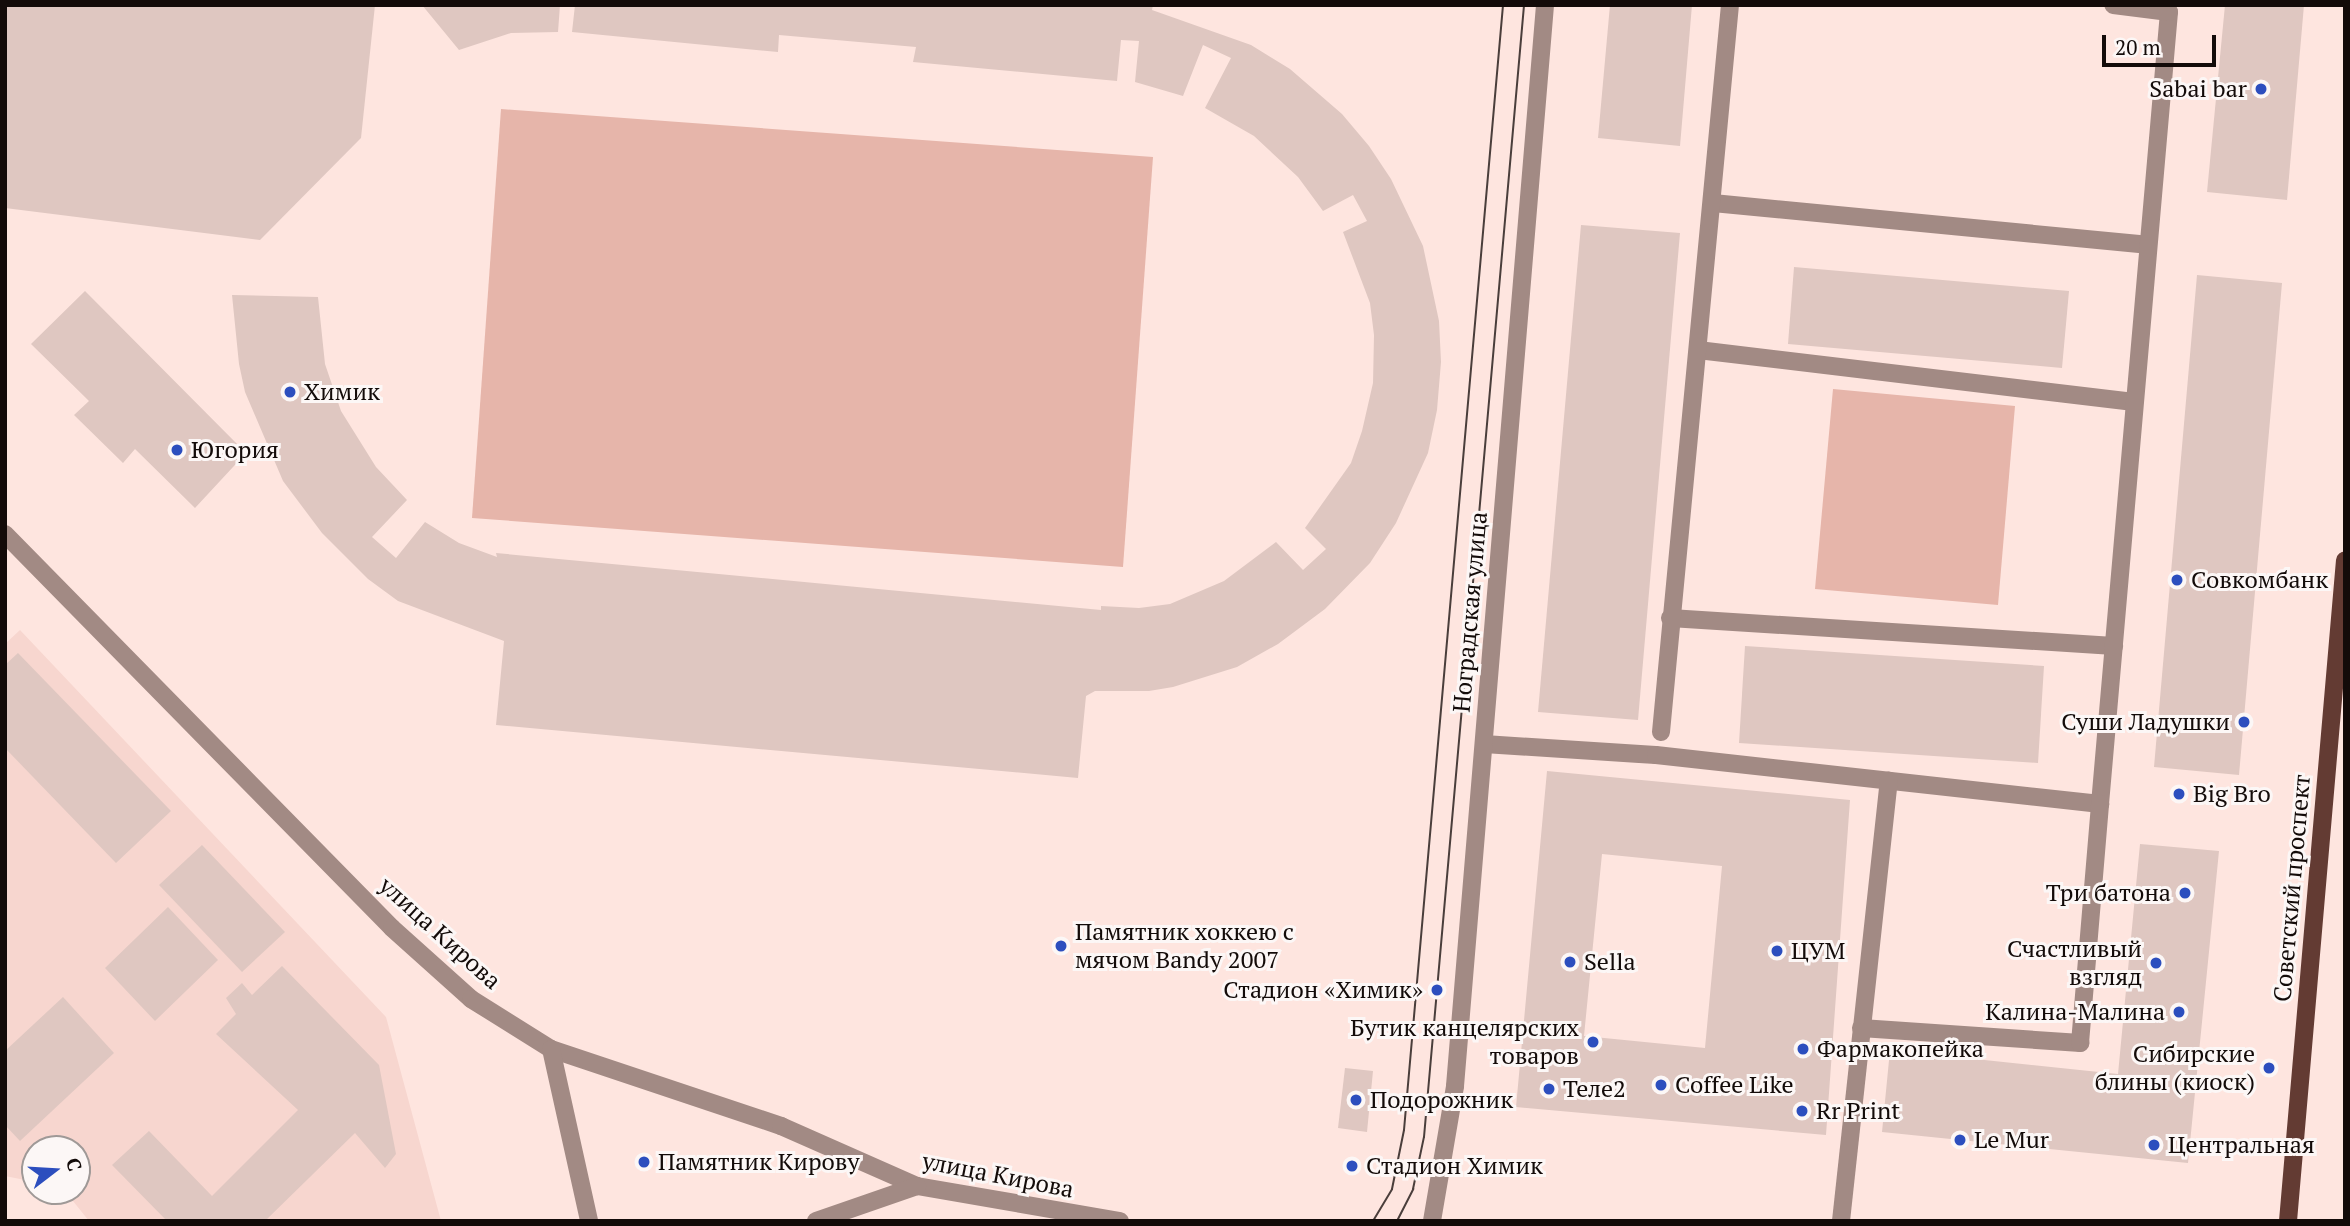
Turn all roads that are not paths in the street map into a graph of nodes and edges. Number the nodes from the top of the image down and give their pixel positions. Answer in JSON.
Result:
{"nodes":[{"id":1,"x":1545,"y":5,"type":"edge"},
{"id":2,"x":1730,"y":5,"type":"edge"},
{"id":3,"x":2113,"y":5,"type":"edge"},
{"id":4,"x":1713,"y":203,"type":"junction"},
{"id":5,"x":2147,"y":245,"type":"junction"},
{"id":6,"x":1698,"y":350,"type":"junction"},
{"id":7,"x":2134,"y":402,"type":"junction"},
{"id":8,"x":5,"y":534,"type":"edge"},
{"id":9,"x":2345,"y":560,"type":"edge"},
{"id":10,"x":1670,"y":618,"type":"junction"},
{"id":11,"x":2113,"y":646,"type":"junction"},
{"id":12,"x":1661,"y":732,"type":"dead end"},
{"id":13,"x":1483,"y":744,"type":"junction"},
{"id":14,"x":1889,"y":781,"type":"junction"},
{"id":15,"x":2100,"y":804,"type":"junction"},
{"id":16,"x":1861,"y":1028,"type":"junction"},
{"id":17,"x":551,"y":1049,"type":"junction"},
{"id":18,"x":917,"y":1186,"type":"junction"},
{"id":19,"x":589,"y":1221,"type":"edge"},
{"id":20,"x":816,"y":1221,"type":"edge"},
{"id":21,"x":1121,"y":1221,"type":"edge"},
{"id":22,"x":1432,"y":1221,"type":"edge"},
{"id":23,"x":1841,"y":1221,"type":"edge"},
{"id":24,"x":2288,"y":1221,"type":"edge"}],
"edges":[{"from":1,"to":13,"type":"street","name":"Ноградская улица"},
{"from":2,"to":4,"type":"street"},
{"from":3,"to":5,"type":"street"},
{"from":4,"to":5,"type":"street"},
{"from":4,"to":6,"type":"street"},
{"from":5,"to":7,"type":"street"},
{"from":6,"to":7,"type":"street"},
{"from":6,"to":10,"type":"street"},
{"from":7,"to":11,"type":"street"},
{"from":8,"to":17,"type":"street","name":"улица Кирова"},
{"from":9,"to":24,"type":"main road","name":"Советский проспект"},
{"from":10,"to":11,"type":"street"},
{"from":10,"to":12,"type":"street"},
{"from":11,"to":15,"type":"street"},
{"from":13,"to":14,"type":"street"},
{"from":13,"to":22,"type":"street","name":"Ноградская улица"},
{"from":14,"to":15,"type":"street"},
{"from":14,"to":16,"type":"street"},
{"from":15,"to":16,"type":"street"},
{"from":16,"to":23,"type":"street"},
{"from":17,"to":18,"type":"street","name":"улица Кирова"},
{"from":17,"to":19,"type":"street"},
{"from":18,"to":20,"type":"street"},
{"from":18,"to":21,"type":"street","name":"улица Кирова"}]}
